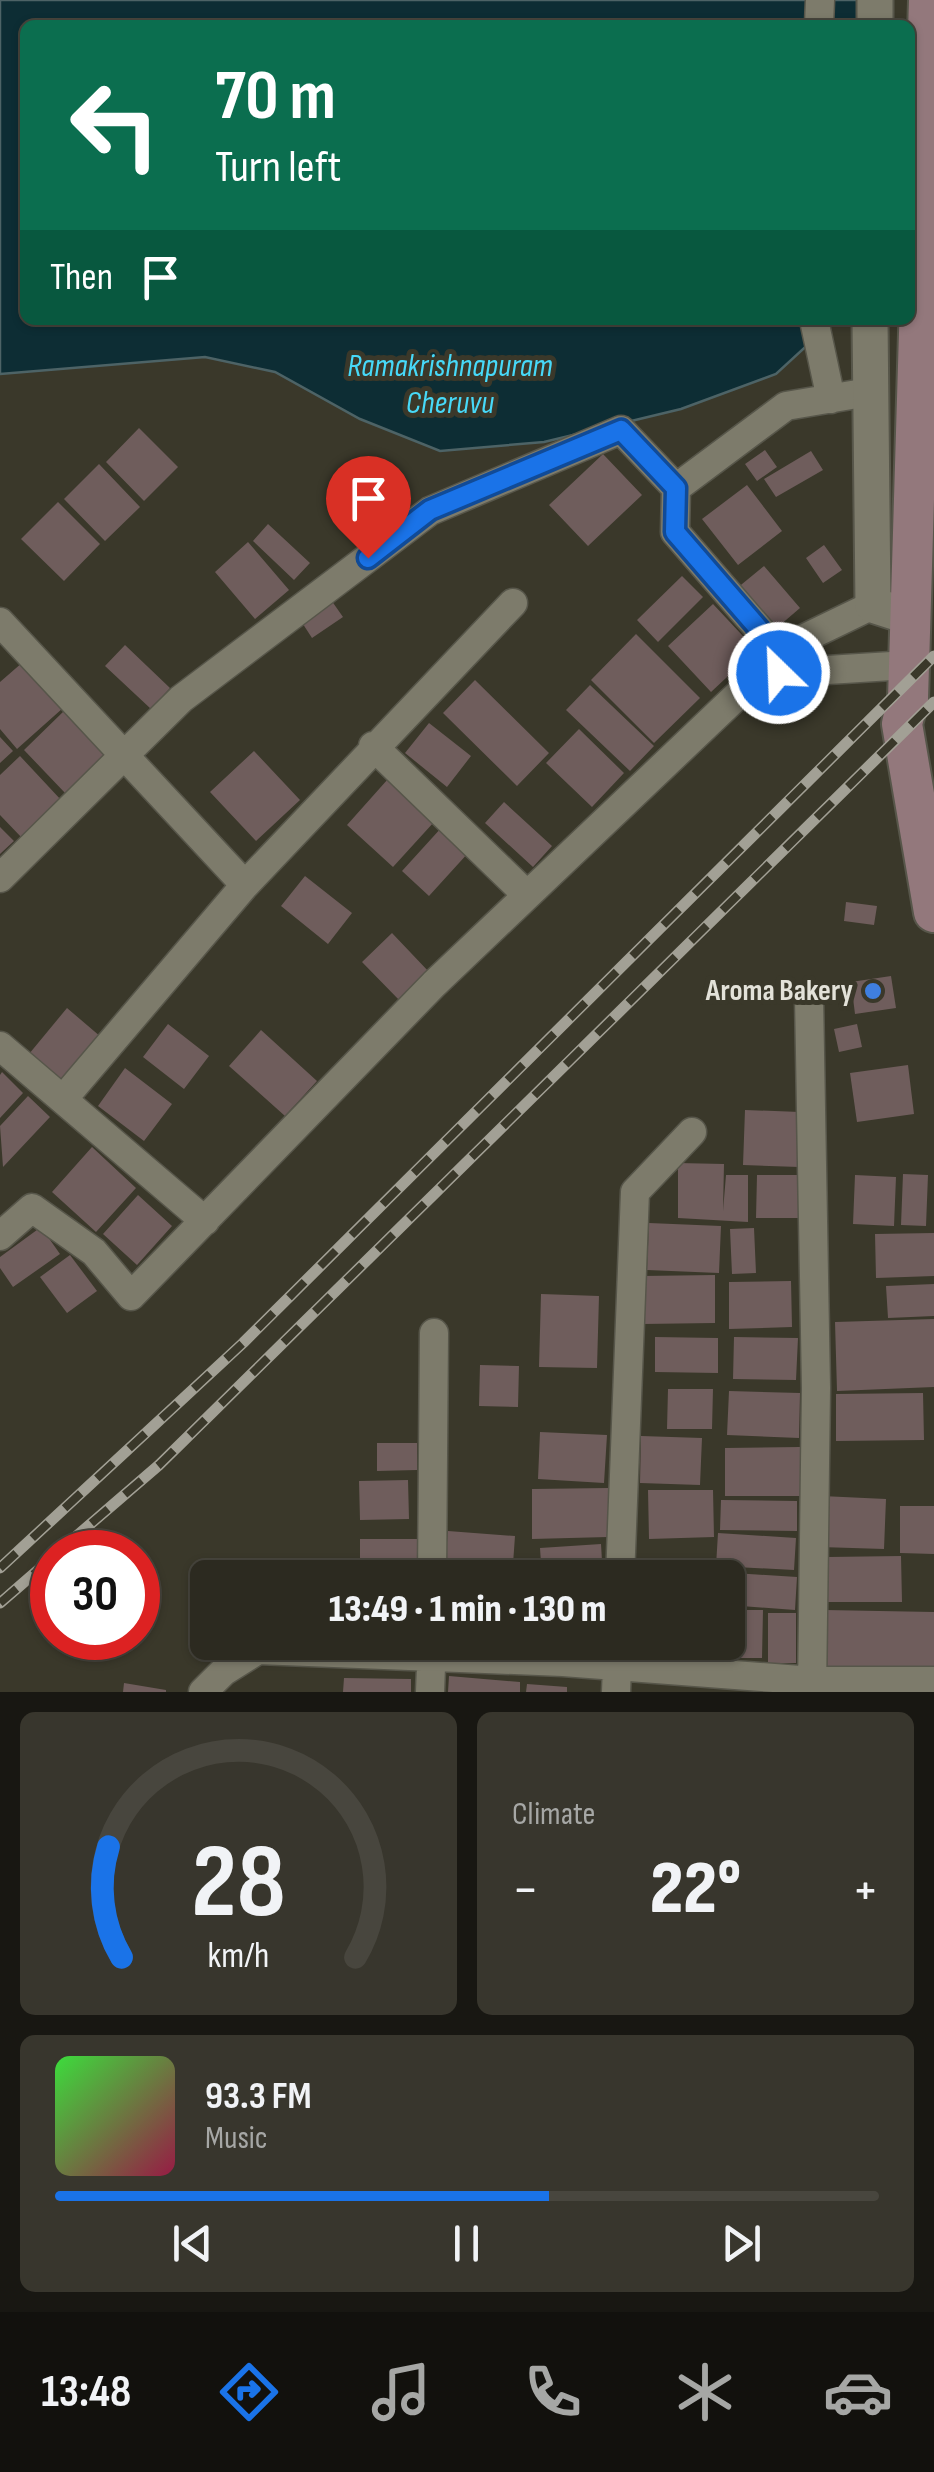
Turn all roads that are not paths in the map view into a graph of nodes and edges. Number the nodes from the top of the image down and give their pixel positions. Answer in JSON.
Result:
{"nodes":[{"id":1,"x":928,"y":0,"type":"edge"},
{"id":2,"x":815,"y":325,"type":"edge"},
{"id":3,"x":870,"y":325,"type":"edge"},
{"id":4,"x":869,"y":392,"type":"junction"},
{"id":5,"x":831,"y":399,"type":"junction"},
{"id":6,"x":676,"y":488,"type":"junction"},
{"id":7,"x":923,"y":562,"type":"edge"},
{"id":8,"x":513,"y":602,"type":"dead end"},
{"id":9,"x":891,"y":611,"type":"junction"},
{"id":10,"x":4,"y":634,"type":"edge"},
{"id":11,"x":779,"y":662,"type":"junction"},
{"id":12,"x":908,"y":682,"type":"junction"},
{"id":13,"x":373,"y":746,"type":"junction"},
{"id":14,"x":123,"y":757,"type":"junction"},
{"id":15,"x":934,"y":776,"type":"edge"},
{"id":16,"x":0,"y":878,"type":"edge"},
{"id":17,"x":246,"y":884,"type":"junction"},
{"id":18,"x":526,"y":894,"type":"junction"},
{"id":19,"x":934,"y":912,"type":"edge"},
{"id":20,"x":808,"y":998,"type":"dead end"},
{"id":21,"x":0,"y":1046,"type":"edge"},
{"id":22,"x":64,"y":1098,"type":"junction"},
{"id":23,"x":692,"y":1132,"type":"dead end"},
{"id":24,"x":205,"y":1221,"type":"junction"},
{"id":25,"x":0,"y":1236,"type":"edge"},
{"id":26,"x":434,"y":1333,"type":"dead end"},
{"id":27,"x":432,"y":1560,"type":"edge"},
{"id":28,"x":621,"y":1560,"type":"edge"},
{"id":29,"x":242,"y":1660,"type":"edge"},
{"id":30,"x":432,"y":1660,"type":"edge"},
{"id":31,"x":541,"y":1660,"type":"edge"},
{"id":32,"x":617,"y":1667,"type":"edge"},
{"id":33,"x":934,"y":1681,"type":"edge"},
{"id":34,"x":813,"y":1687,"type":"edge"},
{"id":35,"x":204,"y":1692,"type":"edge"},
{"id":36,"x":430,"y":1692,"type":"edge"}],
"edges":[{"from":1,"to":7,"type":"main road"},
{"from":2,"to":5,"type":"street"},
{"from":3,"to":4,"type":"street"},
{"from":4,"to":5,"type":"street"},
{"from":4,"to":9,"type":"street"},
{"from":5,"to":6,"type":"street"},
{"from":6,"to":11,"type":"street"},
{"from":6,"to":14,"type":"street"},
{"from":7,"to":9,"type":"main road"},
{"from":8,"to":13,"type":"street"},
{"from":9,"to":11,"type":"street"},
{"from":9,"to":12,"type":"main road"},
{"from":10,"to":14,"type":"street"},
{"from":11,"to":12,"type":"street"},
{"from":11,"to":18,"type":"street"},
{"from":12,"to":15,"type":"main road"},
{"from":12,"to":19,"type":"main road"},
{"from":13,"to":17,"type":"street"},
{"from":13,"to":18,"type":"street"},
{"from":14,"to":16,"type":"street"},
{"from":14,"to":17,"type":"street"},
{"from":17,"to":22,"type":"street"},
{"from":18,"to":24,"type":"street"},
{"from":20,"to":34,"type":"street"},
{"from":21,"to":22,"type":"street"},
{"from":22,"to":24,"type":"street"},
{"from":23,"to":28,"type":"street"},
{"from":24,"to":25,"type":"street"},
{"from":26,"to":27,"type":"street"},
{"from":29,"to":35,"type":"street"},
{"from":30,"to":36,"type":"street"},
{"from":31,"to":32,"type":"street"},
{"from":32,"to":34,"type":"street"},
{"from":33,"to":34,"type":"street"}]}
